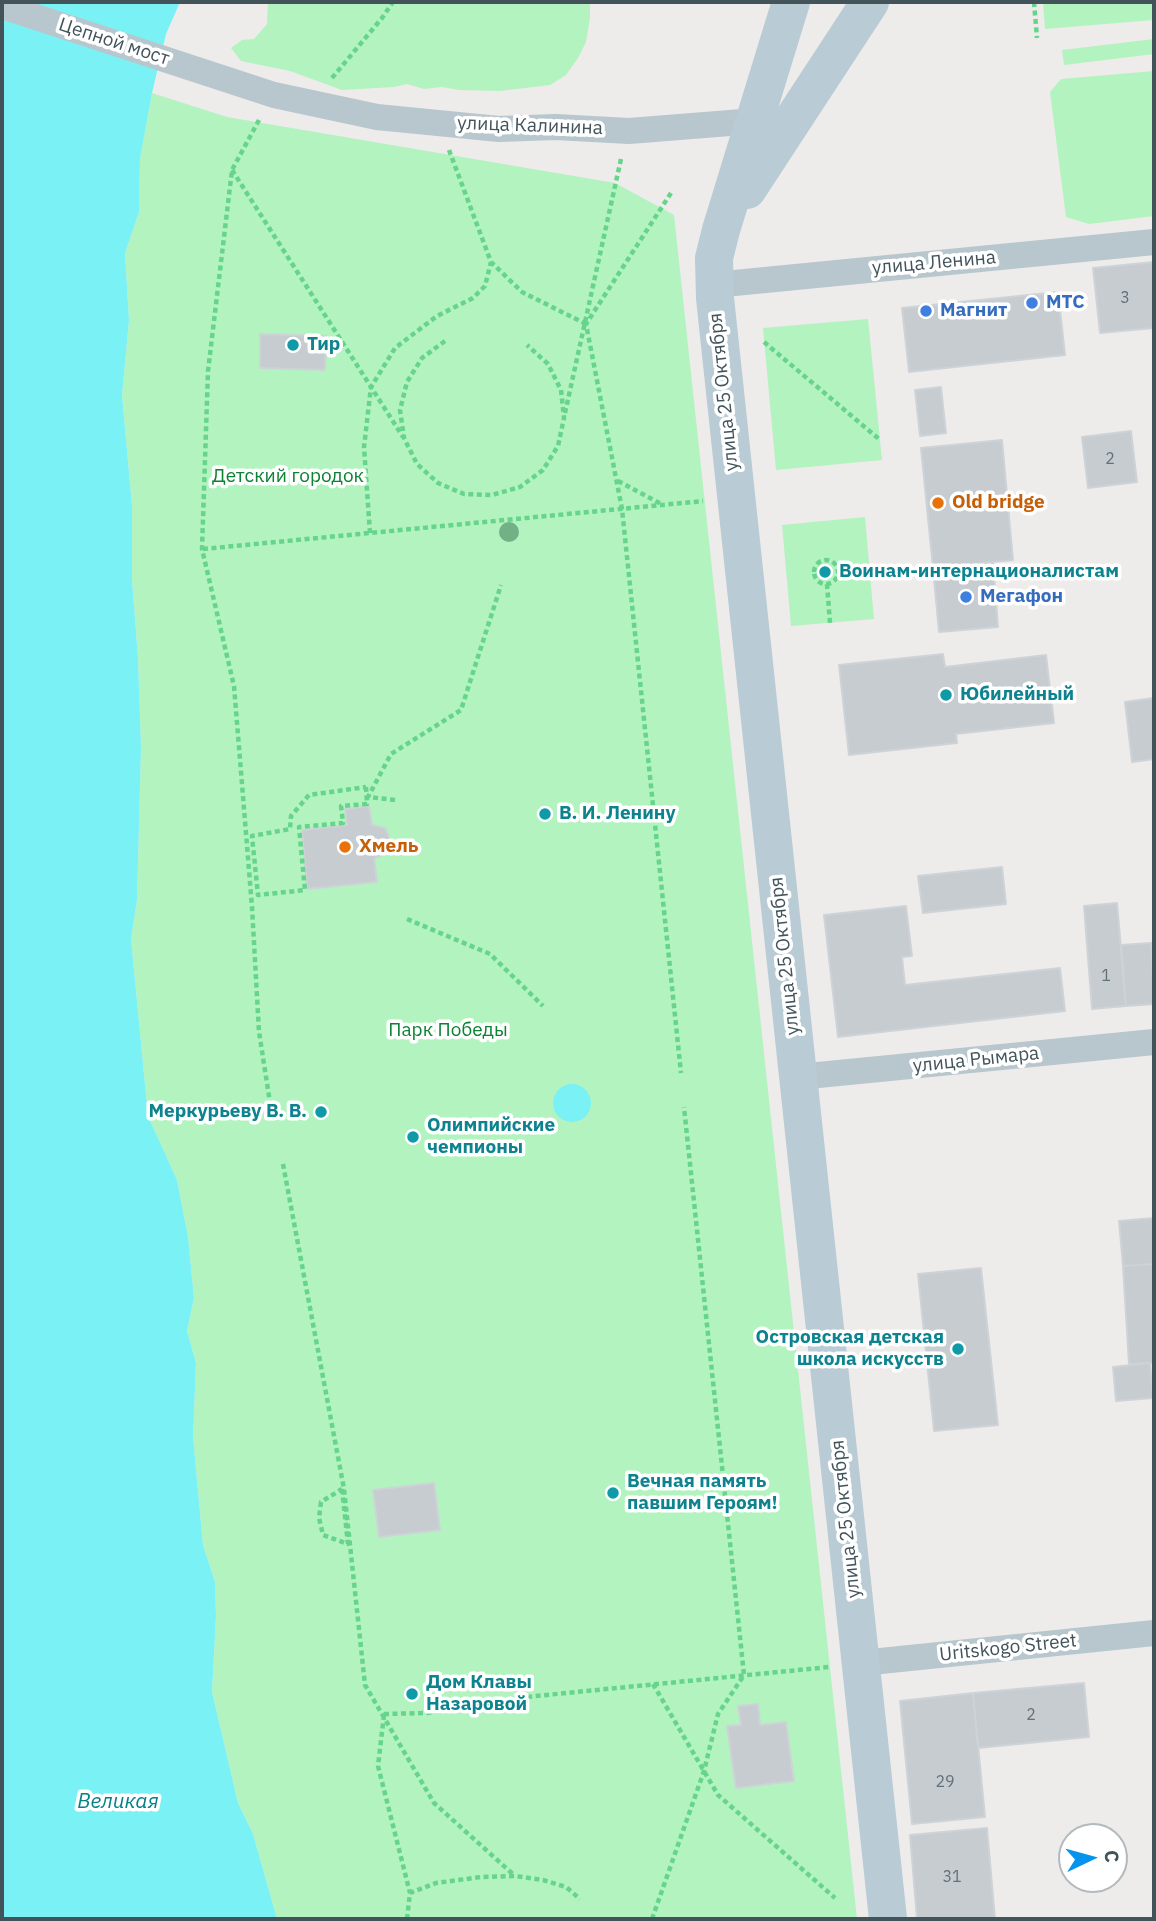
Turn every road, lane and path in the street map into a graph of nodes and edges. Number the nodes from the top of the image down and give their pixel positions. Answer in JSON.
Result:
{"nodes":[{"id":1,"x":393,"y":2,"type":"edge"},
{"id":2,"x":791,"y":2,"type":"edge"},
{"id":3,"x":870,"y":2,"type":"edge"},
{"id":4,"x":1034,"y":2,"type":"edge"},
{"id":5,"x":2,"y":6,"type":"edge"},
{"id":6,"x":1037,"y":38,"type":"dead end"},
{"id":7,"x":227,"y":78,"type":"joint"},
{"id":8,"x":330,"y":81,"type":"dead end"},
{"id":9,"x":274,"y":95,"type":"junction"},
{"id":10,"x":755,"y":121,"type":"junction"},
{"id":11,"x":438,"y":122,"type":"junction"},
{"id":12,"x":232,"y":170,"type":"junction"},
{"id":13,"x":615,"y":183,"type":"dead end"},
{"id":14,"x":671,"y":193,"type":"dead end"},
{"id":15,"x":721,"y":230,"type":"junction"},
{"id":16,"x":1154,"y":242,"type":"edge"},
{"id":17,"x":491,"y":261,"type":"junction"},
{"id":18,"x":714,"y":285,"type":"junction"},
{"id":19,"x":586,"y":324,"type":"junction"},
{"id":20,"x":445,"y":341,"type":"dead end"},
{"id":21,"x":764,"y":342,"type":"dead end"},
{"id":22,"x":527,"y":345,"type":"dead end"},
{"id":23,"x":371,"y":387,"type":"junction"},
{"id":24,"x":564,"y":418,"type":"junction"},
{"id":25,"x":404,"y":438,"type":"junction"},
{"id":26,"x":879,"y":439,"type":"dead end"},
{"id":27,"x":617,"y":481,"type":"junction"},
{"id":28,"x":735,"y":498,"type":"junction"},
{"id":29,"x":663,"y":505,"type":"junction"},
{"id":30,"x":622,"y":509,"type":"junction"},
{"id":31,"x":370,"y":534,"type":"junction"},
{"id":32,"x":202,"y":549,"type":"junction"},
{"id":33,"x":501,"y":584,"type":"dead end"},
{"id":34,"x":827,"y":584,"type":"junction"},
{"id":35,"x":830,"y":623,"type":"dead end"},
{"id":36,"x":368,"y":797,"type":"junction"},
{"id":37,"x":395,"y":800,"type":"dead end"},
{"id":38,"x":407,"y":919,"type":"dead end"},
{"id":39,"x":543,"y":1006,"type":"dead end"},
{"id":40,"x":1154,"y":1042,"type":"edge"},
{"id":41,"x":681,"y":1073,"type":"dead end"},
{"id":42,"x":798,"y":1077,"type":"junction"},
{"id":43,"x":684,"y":1107,"type":"dead end"},
{"id":44,"x":271,"y":1108,"type":"dead end"},
{"id":45,"x":283,"y":1164,"type":"dead end"},
{"id":46,"x":348,"y":1544,"type":"joint"},
{"id":47,"x":1154,"y":1633,"type":"edge"},
{"id":48,"x":862,"y":1663,"type":"junction"},
{"id":49,"x":744,"y":1675,"type":"junction"},
{"id":50,"x":653,"y":1684,"type":"junction"},
{"id":51,"x":384,"y":1714,"type":"junction"},
{"id":52,"x":704,"y":1771,"type":"junction"},
{"id":53,"x":515,"y":1876,"type":"junction"},
{"id":54,"x":410,"y":1893,"type":"junction"},
{"id":55,"x":835,"y":1898,"type":"dead end"},
{"id":56,"x":580,"y":1899,"type":"dead end"},
{"id":57,"x":407,"y":1919,"type":"edge"},
{"id":58,"x":652,"y":1919,"type":"edge"},
{"id":59,"x":888,"y":1919,"type":"edge"}],
"edges":[{"from":1,"to":8,"type":"path"},
{"from":2,"to":10,"type":"main road","name":"улица 25 Октября"},
{"from":3,"to":15,"type":"main road"},
{"from":4,"to":6,"type":"path"},
{"from":5,"to":7,"type":"street","name":"Цепной мост"},
{"from":7,"to":9,"type":"street","name":"улица Калинина"},
{"from":9,"to":11,"type":"street","name":"улица Калинина"},
{"from":9,"to":12,"type":"path"},
{"from":10,"to":11,"type":"street","name":"улица Калинина"},
{"from":10,"to":15,"type":"main road","name":"улица 25 Октября"},
{"from":11,"to":17,"type":"path"},
{"from":12,"to":23,"type":"path"},
{"from":12,"to":32,"type":"path"},
{"from":13,"to":19,"type":"path"},
{"from":14,"to":19,"type":"path"},
{"from":15,"to":18,"type":"main road","name":"улица 25 Октября"},
{"from":16,"to":18,"type":"street","name":"улица Ленина"},
{"from":17,"to":19,"type":"path"},
{"from":17,"to":23,"type":"path"},
{"from":18,"to":28,"type":"main road","name":"улица 25 Октября"},
{"from":19,"to":24,"type":"path"},
{"from":19,"to":27,"type":"path"},
{"from":20,"to":25,"type":"path"},
{"from":21,"to":26,"type":"path"},
{"from":22,"to":24,"type":"path"},
{"from":23,"to":25,"type":"path"},
{"from":23,"to":31,"type":"path"},
{"from":24,"to":25,"type":"path"},
{"from":27,"to":29,"type":"path"},
{"from":27,"to":30,"type":"path"},
{"from":28,"to":29,"type":"path"},
{"from":28,"to":42,"type":"main road","name":"улица 25 Октября"},
{"from":29,"to":30,"type":"path"},
{"from":30,"to":31,"type":"path"},
{"from":30,"to":41,"type":"path"},
{"from":31,"to":32,"type":"path"},
{"from":32,"to":44,"type":"path"},
{"from":33,"to":36,"type":"path"},
{"from":34,"to":34,"type":"path"},
{"from":34,"to":35,"type":"path"},
{"from":36,"to":36,"type":"path"},
{"from":36,"to":37,"type":"path"},
{"from":38,"to":39,"type":"path"},
{"from":40,"to":42,"type":"street","name":"улица Рымара"},
{"from":42,"to":48,"type":"main road","name":"улица 25 Октября"},
{"from":43,"to":49,"type":"path"},
{"from":45,"to":51,"type":"path"},
{"from":46,"to":46,"type":"path"},
{"from":47,"to":48,"type":"street","name":"Uritskogo Street"},
{"from":48,"to":49,"type":"path"},
{"from":48,"to":59,"type":"main road","name":"улица 25 Октября"},
{"from":49,"to":50,"type":"path"},
{"from":49,"to":52,"type":"path"},
{"from":50,"to":51,"type":"path"},
{"from":50,"to":52,"type":"path"},
{"from":51,"to":53,"type":"path"},
{"from":51,"to":54,"type":"path"},
{"from":52,"to":55,"type":"path"},
{"from":52,"to":58,"type":"path"},
{"from":53,"to":54,"type":"path"},
{"from":53,"to":56,"type":"path"},
{"from":54,"to":57,"type":"path"}]}
